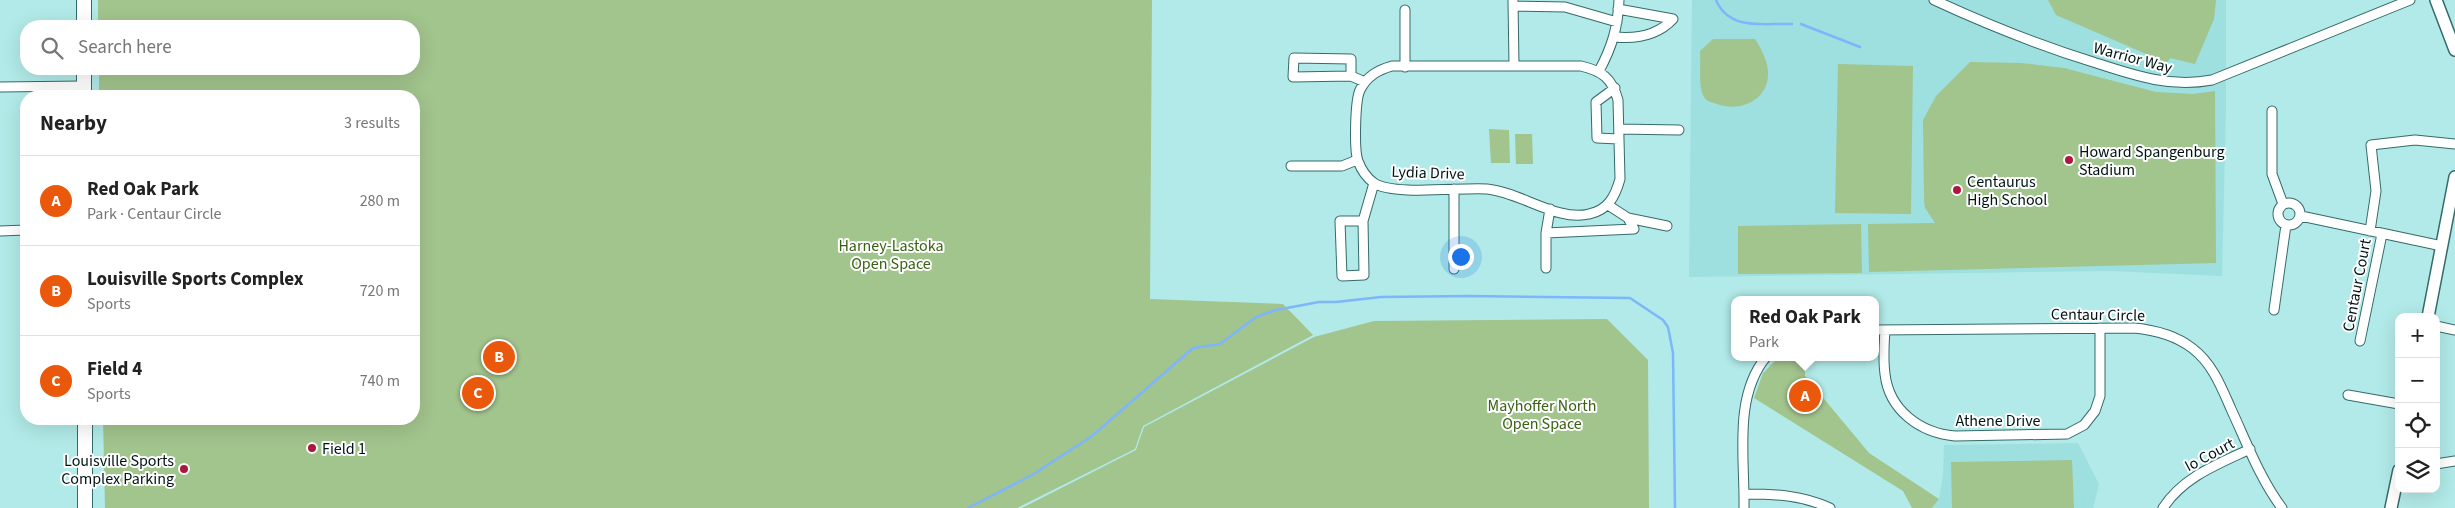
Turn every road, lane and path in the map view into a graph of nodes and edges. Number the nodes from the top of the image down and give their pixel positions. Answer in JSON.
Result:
{"nodes":[{"id":1,"x":84,"y":0,"type":"edge"},
{"id":2,"x":1934,"y":0,"type":"edge"},
{"id":3,"x":2410,"y":0,"type":"edge"},
{"id":4,"x":2436,"y":0,"type":"edge"},
{"id":5,"x":1513,"y":3,"type":"edge"},
{"id":6,"x":1619,"y":5,"type":"edge"},
{"id":7,"x":1406,"y":10,"type":"dead end"},
{"id":8,"x":84,"y":20,"type":"edge"},
{"id":9,"x":1616,"y":29,"type":"junction"},
{"id":10,"x":2455,"y":50,"type":"edge"},
{"id":11,"x":1514,"y":66,"type":"junction"},
{"id":12,"x":1405,"y":67,"type":"junction"},
{"id":13,"x":1599,"y":71,"type":"junction"},
{"id":14,"x":84,"y":75,"type":"edge"},
{"id":15,"x":1351,"y":76,"type":"junction"},
{"id":16,"x":1365,"y":82,"type":"junction"},
{"id":17,"x":0,"y":87,"type":"edge"},
{"id":18,"x":1615,"y":88,"type":"junction"},
{"id":19,"x":63,"y":90,"type":"edge"},
{"id":20,"x":84,"y":90,"type":"edge"},
{"id":21,"x":2272,"y":111,"type":"dead end"},
{"id":22,"x":1679,"y":130,"type":"dead end"},
{"id":23,"x":1619,"y":134,"type":"junction"},
{"id":24,"x":2455,"y":144,"type":"edge"},
{"id":25,"x":1357,"y":160,"type":"junction"},
{"id":26,"x":1291,"y":166,"type":"dead end"},
{"id":27,"x":2455,"y":176,"type":"edge"},
{"id":28,"x":1374,"y":183,"type":"junction"},
{"id":29,"x":1454,"y":189,"type":"junction"},
{"id":30,"x":2283,"y":204,"type":"junction"},
{"id":31,"x":1608,"y":205,"type":"junction"},
{"id":32,"x":2452,"y":207,"type":"edge"},
{"id":33,"x":1550,"y":209,"type":"junction"},
{"id":34,"x":2300,"y":216,"type":"junction"},
{"id":35,"x":1628,"y":218,"type":"junction"},
{"id":36,"x":1363,"y":221,"type":"junction"},
{"id":37,"x":2286,"y":224,"type":"junction"},
{"id":38,"x":1667,"y":226,"type":"dead end"},
{"id":39,"x":20,"y":230,"type":"edge"},
{"id":40,"x":0,"y":231,"type":"edge"},
{"id":41,"x":2370,"y":231,"type":"junction"},
{"id":42,"x":1546,"y":233,"type":"junction"},
{"id":43,"x":2382,"y":234,"type":"junction"},
{"id":44,"x":2442,"y":246,"type":"junction"},
{"id":45,"x":1546,"y":268,"type":"dead end"},
{"id":46,"x":1454,"y":269,"type":"dead end"},
{"id":47,"x":2274,"y":310,"type":"dead end"},
{"id":48,"x":2429,"y":313,"type":"edge"},
{"id":49,"x":2440,"y":327,"type":"edge"},
{"id":50,"x":2100,"y":328,"type":"junction"},
{"id":51,"x":1880,"y":330,"type":"edge"},
{"id":52,"x":2455,"y":330,"type":"edge"},
{"id":53,"x":2360,"y":342,"type":"dead end"},
{"id":54,"x":1763,"y":361,"type":"edge"},
{"id":55,"x":2348,"y":395,"type":"dead end"},
{"id":56,"x":2395,"y":403,"type":"edge"},
{"id":57,"x":85,"y":425,"type":"edge"},
{"id":58,"x":2250,"y":449,"type":"junction"},
{"id":59,"x":2455,"y":461,"type":"edge"},
{"id":60,"x":2440,"y":463,"type":"edge"},
{"id":61,"x":2395,"y":489,"type":"edge"},
{"id":62,"x":1745,"y":494,"type":"junction"},
{"id":63,"x":84,"y":508,"type":"edge"},
{"id":64,"x":1744,"y":508,"type":"edge"},
{"id":65,"x":1830,"y":508,"type":"edge"},
{"id":66,"x":2163,"y":508,"type":"edge"},
{"id":67,"x":2282,"y":508,"type":"edge"},
{"id":68,"x":2391,"y":508,"type":"edge"}],
"edges":[{"from":1,"to":8,"type":"main road"},
{"from":2,"to":3,"type":"street","name":"Warrior Way"},
{"from":4,"to":10,"type":"street"},
{"from":5,"to":9,"type":"street"},
{"from":5,"to":11,"type":"street"},
{"from":6,"to":9,"type":"street"},
{"from":6,"to":9,"type":"street"},
{"from":7,"to":12,"type":"street"},
{"from":9,"to":13,"type":"street"},
{"from":11,"to":12,"type":"street"},
{"from":11,"to":13,"type":"street"},
{"from":12,"to":16,"type":"street"},
{"from":13,"to":18,"type":"street"},
{"from":14,"to":20,"type":"main road"},
{"from":15,"to":15,"type":"street"},
{"from":15,"to":16,"type":"street"},
{"from":16,"to":25,"type":"street"},
{"from":17,"to":19,"type":"street"},
{"from":18,"to":23,"type":"street"},
{"from":18,"to":23,"type":"street"},
{"from":21,"to":30,"type":"street"},
{"from":22,"to":23,"type":"street"},
{"from":23,"to":31,"type":"street"},
{"from":24,"to":41,"type":"street"},
{"from":25,"to":26,"type":"street"},
{"from":25,"to":28,"type":"street","name":"Lydia Drive"},
{"from":27,"to":32,"type":"street"},
{"from":28,"to":29,"type":"street","name":"Lydia Drive"},
{"from":28,"to":36,"type":"street"},
{"from":29,"to":33,"type":"street","name":"Lydia Drive"},
{"from":29,"to":46,"type":"street"},
{"from":30,"to":34,"type":"street"},
{"from":30,"to":37,"type":"street"},
{"from":31,"to":33,"type":"street","name":"Lydia Drive"},
{"from":31,"to":35,"type":"street"},
{"from":32,"to":44,"type":"street"},
{"from":33,"to":42,"type":"street"},
{"from":34,"to":37,"type":"street"},
{"from":34,"to":41,"type":"street","name":"Centaur Court"},
{"from":35,"to":38,"type":"street"},
{"from":35,"to":42,"type":"street"},
{"from":36,"to":36,"type":"street"},
{"from":37,"to":47,"type":"street"},
{"from":39,"to":40,"type":"street"},
{"from":41,"to":43,"type":"street","name":"Centaur Court"},
{"from":42,"to":45,"type":"street"},
{"from":43,"to":44,"type":"street","name":"Centaur Court"},
{"from":43,"to":53,"type":"street","name":"Centaur Court"},
{"from":44,"to":48,"type":"street"},
{"from":49,"to":52,"type":"street"},
{"from":50,"to":51,"type":"street","name":"Centaur Circle"},
{"from":50,"to":51,"type":"street","name":"Athene Drive"},
{"from":50,"to":58,"type":"street","name":"Centaur Circle"},
{"from":54,"to":62,"type":"street"},
{"from":55,"to":56,"type":"street"},
{"from":57,"to":63,"type":"main road"},
{"from":58,"to":66,"type":"street","name":"Io Court"},
{"from":58,"to":67,"type":"street","name":"Centaur Circle"},
{"from":59,"to":60,"type":"street"},
{"from":61,"to":68,"type":"street"},
{"from":62,"to":64,"type":"street"},
{"from":62,"to":65,"type":"street"}]}
